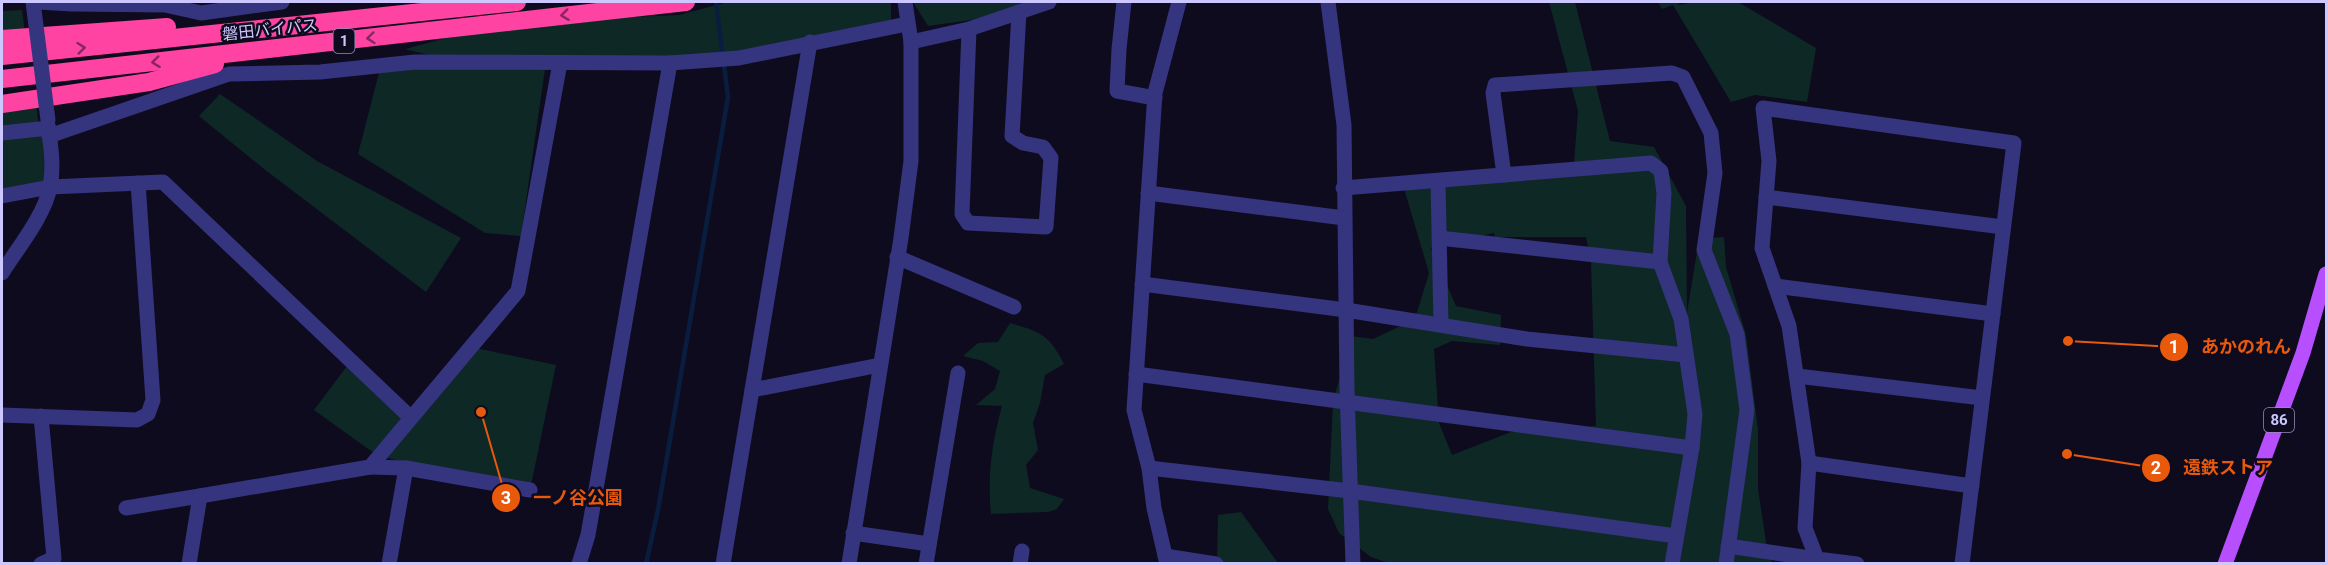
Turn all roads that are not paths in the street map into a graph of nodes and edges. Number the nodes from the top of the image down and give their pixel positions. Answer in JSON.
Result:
{"nodes":[{"id":1,"x":33,"y":2,"type":"edge"},
{"id":2,"x":38,"y":2,"type":"edge"},
{"id":3,"x":282,"y":2,"type":"edge"},
{"id":4,"x":516,"y":2,"type":"edge"},
{"id":5,"x":686,"y":2,"type":"edge"},
{"id":6,"x":905,"y":2,"type":"edge"},
{"id":7,"x":1049,"y":2,"type":"edge"},
{"id":8,"x":1124,"y":2,"type":"edge"},
{"id":9,"x":1179,"y":2,"type":"edge"},
{"id":10,"x":1328,"y":2,"type":"edge"},
{"id":11,"x":1019,"y":12,"type":"junction"},
{"id":12,"x":907,"y":24,"type":"junction"},
{"id":13,"x":269,"y":28,"type":"junction"},
{"id":14,"x":969,"y":29,"type":"junction"},
{"id":15,"x":2,"y":39,"type":"edge"},
{"id":16,"x":810,"y":42,"type":"junction"},
{"id":17,"x":911,"y":42,"type":"junction"},
{"id":18,"x":269,"y":49,"type":"junction"},
{"id":19,"x":2,"y":56,"type":"edge"},
{"id":20,"x":560,"y":63,"type":"junction"},
{"id":21,"x":670,"y":63,"type":"junction"},
{"id":22,"x":2,"y":79,"type":"edge"},
{"id":23,"x":1155,"y":98,"type":"junction"},
{"id":24,"x":2,"y":104,"type":"edge"},
{"id":25,"x":49,"y":128,"type":"junction"},
{"id":26,"x":2,"y":133,"type":"edge"},
{"id":27,"x":1503,"y":175,"type":"junction"},
{"id":28,"x":1438,"y":181,"type":"junction"},
{"id":29,"x":138,"y":183,"type":"junction"},
{"id":30,"x":50,"y":187,"type":"junction"},
{"id":31,"x":1343,"y":188,"type":"junction"},
{"id":32,"x":1148,"y":193,"type":"junction"},
{"id":33,"x":2,"y":196,"type":"edge"},
{"id":34,"x":1766,"y":197,"type":"junction"},
{"id":35,"x":1344,"y":218,"type":"junction"},
{"id":36,"x":2003,"y":227,"type":"junction"},
{"id":37,"x":1439,"y":238,"type":"junction"},
{"id":38,"x":897,"y":257,"type":"junction"},
{"id":39,"x":1660,"y":262,"type":"junction"},
{"id":40,"x":2,"y":273,"type":"edge"},
{"id":41,"x":2326,"y":274,"type":"edge"},
{"id":42,"x":1142,"y":284,"type":"junction"},
{"id":43,"x":1775,"y":286,"type":"junction"},
{"id":44,"x":1014,"y":307,"type":"dead end"},
{"id":45,"x":1346,"y":310,"type":"junction"},
{"id":46,"x":1993,"y":314,"type":"junction"},
{"id":47,"x":1441,"y":325,"type":"junction"},
{"id":48,"x":1686,"y":356,"type":"junction"},
{"id":49,"x":880,"y":365,"type":"junction"},
{"id":50,"x":958,"y":373,"type":"dead end"},
{"id":51,"x":1136,"y":374,"type":"junction"},
{"id":52,"x":1797,"y":376,"type":"junction"},
{"id":53,"x":752,"y":390,"type":"junction"},
{"id":54,"x":1983,"y":398,"type":"junction"},
{"id":55,"x":1348,"y":402,"type":"junction"},
{"id":56,"x":2,"y":415,"type":"edge"},
{"id":57,"x":41,"y":417,"type":"junction"},
{"id":58,"x":410,"y":417,"type":"junction"},
{"id":59,"x":1692,"y":448,"type":"junction"},
{"id":60,"x":1809,"y":463,"type":"junction"},
{"id":61,"x":370,"y":466,"type":"junction"},
{"id":62,"x":406,"y":468,"type":"junction"},
{"id":63,"x":1149,"y":468,"type":"junction"},
{"id":64,"x":1972,"y":486,"type":"junction"},
{"id":65,"x":530,"y":490,"type":"dead end"},
{"id":66,"x":1350,"y":491,"type":"junction"},
{"id":67,"x":200,"y":496,"type":"junction"},
{"id":68,"x":126,"y":508,"type":"dead end"},
{"id":69,"x":853,"y":533,"type":"junction"},
{"id":70,"x":1676,"y":536,"type":"junction"},
{"id":71,"x":929,"y":544,"type":"junction"},
{"id":72,"x":1728,"y":546,"type":"junction"},
{"id":73,"x":1817,"y":559,"type":"junction"},
{"id":74,"x":1166,"y":560,"type":"edge"},
{"id":75,"x":41,"y":564,"type":"edge"},
{"id":76,"x":189,"y":564,"type":"edge"},
{"id":77,"x":389,"y":564,"type":"edge"},
{"id":78,"x":579,"y":564,"type":"edge"},
{"id":79,"x":723,"y":564,"type":"edge"},
{"id":80,"x":849,"y":564,"type":"edge"},
{"id":81,"x":926,"y":564,"type":"edge"},
{"id":82,"x":1216,"y":564,"type":"edge"},
{"id":83,"x":1353,"y":564,"type":"edge"},
{"id":84,"x":1672,"y":564,"type":"edge"},
{"id":85,"x":1726,"y":564,"type":"edge"},
{"id":86,"x":1857,"y":564,"type":"edge"},
{"id":87,"x":1962,"y":564,"type":"edge"},
{"id":88,"x":2225,"y":564,"type":"edge"}],
"edges":[{"from":1,"to":25,"type":"street","bridge":true},
{"from":2,"to":3,"type":"street"},
{"from":4,"to":13,"type":"highway","name":"磐田バイパス","number":"1"},
{"from":5,"to":18,"type":"highway","name":"磐田バイパス","number":"1","one_way":true},
{"from":6,"to":12,"type":"street"},
{"from":7,"to":11,"type":"street"},
{"from":8,"to":23,"type":"street"},
{"from":9,"to":23,"type":"street"},
{"from":10,"to":31,"type":"street"},
{"from":11,"to":14,"type":"street"},
{"from":11,"to":14,"type":"street"},
{"from":12,"to":16,"type":"street"},
{"from":12,"to":17,"type":"street"},
{"from":13,"to":15,"type":"highway","number":"1"},
{"from":19,"to":13,"type":"highway","name":"磐田バイパス","number":"1","one_way":true},
{"from":14,"to":17,"type":"street"},
{"from":16,"to":21,"type":"street"},
{"from":16,"to":53,"type":"street"},
{"from":17,"to":38,"type":"street"},
{"from":18,"to":22,"type":"highway","name":"磐田バイパス","number":"1","one_way":true},
{"from":18,"to":24,"type":"highway"},
{"from":20,"to":21,"type":"street"},
{"from":20,"to":25,"type":"street"},
{"from":20,"to":58,"type":"street"},
{"from":21,"to":78,"type":"street"},
{"from":23,"to":32,"type":"street"},
{"from":25,"to":26,"type":"street"},
{"from":25,"to":30,"type":"street"},
{"from":27,"to":28,"type":"street"},
{"from":27,"to":39,"type":"street"},
{"from":27,"to":72,"type":"street"},
{"from":28,"to":31,"type":"street"},
{"from":28,"to":37,"type":"street"},
{"from":29,"to":30,"type":"street"},
{"from":29,"to":57,"type":"street"},
{"from":29,"to":58,"type":"street"},
{"from":30,"to":33,"type":"street"},
{"from":30,"to":40,"type":"street"},
{"from":31,"to":35,"type":"street"},
{"from":32,"to":35,"type":"street"},
{"from":32,"to":42,"type":"street"},
{"from":34,"to":36,"type":"street"},
{"from":34,"to":36,"type":"street"},
{"from":34,"to":43,"type":"street"},
{"from":35,"to":45,"type":"street"},
{"from":36,"to":46,"type":"street"},
{"from":37,"to":39,"type":"street"},
{"from":37,"to":47,"type":"street"},
{"from":38,"to":44,"type":"street"},
{"from":38,"to":49,"type":"street"},
{"from":39,"to":48,"type":"street"},
{"from":41,"to":88,"type":"main road","number":"86"},
{"from":42,"to":45,"type":"street"},
{"from":42,"to":51,"type":"street"},
{"from":43,"to":46,"type":"street"},
{"from":43,"to":52,"type":"street"},
{"from":45,"to":47,"type":"street"},
{"from":45,"to":55,"type":"street"},
{"from":46,"to":54,"type":"street"},
{"from":47,"to":48,"type":"street"},
{"from":48,"to":59,"type":"street"},
{"from":49,"to":53,"type":"street"},
{"from":49,"to":69,"type":"street"},
{"from":50,"to":71,"type":"street"},
{"from":51,"to":55,"type":"street"},
{"from":51,"to":63,"type":"street"},
{"from":52,"to":54,"type":"street"},
{"from":52,"to":60,"type":"street"},
{"from":53,"to":79,"type":"street"},
{"from":54,"to":64,"type":"street"},
{"from":55,"to":59,"type":"street"},
{"from":55,"to":66,"type":"street"},
{"from":56,"to":57,"type":"street"},
{"from":57,"to":75,"type":"street"},
{"from":58,"to":61,"type":"street"},
{"from":59,"to":70,"type":"street"},
{"from":60,"to":64,"type":"street"},
{"from":60,"to":73,"type":"street"},
{"from":61,"to":62,"type":"street"},
{"from":61,"to":67,"type":"street"},
{"from":62,"to":65,"type":"street"},
{"from":62,"to":77,"type":"street"},
{"from":63,"to":66,"type":"street"},
{"from":63,"to":74,"type":"street"},
{"from":64,"to":87,"type":"street"},
{"from":66,"to":70,"type":"street"},
{"from":66,"to":83,"type":"street"},
{"from":67,"to":68,"type":"street"},
{"from":67,"to":76,"type":"street"},
{"from":69,"to":71,"type":"street"},
{"from":69,"to":80,"type":"street"},
{"from":70,"to":84,"type":"street"},
{"from":71,"to":81,"type":"street"},
{"from":72,"to":73,"type":"street"},
{"from":72,"to":85,"type":"street"},
{"from":73,"to":86,"type":"street"},
{"from":74,"to":82,"type":"street"}]}
